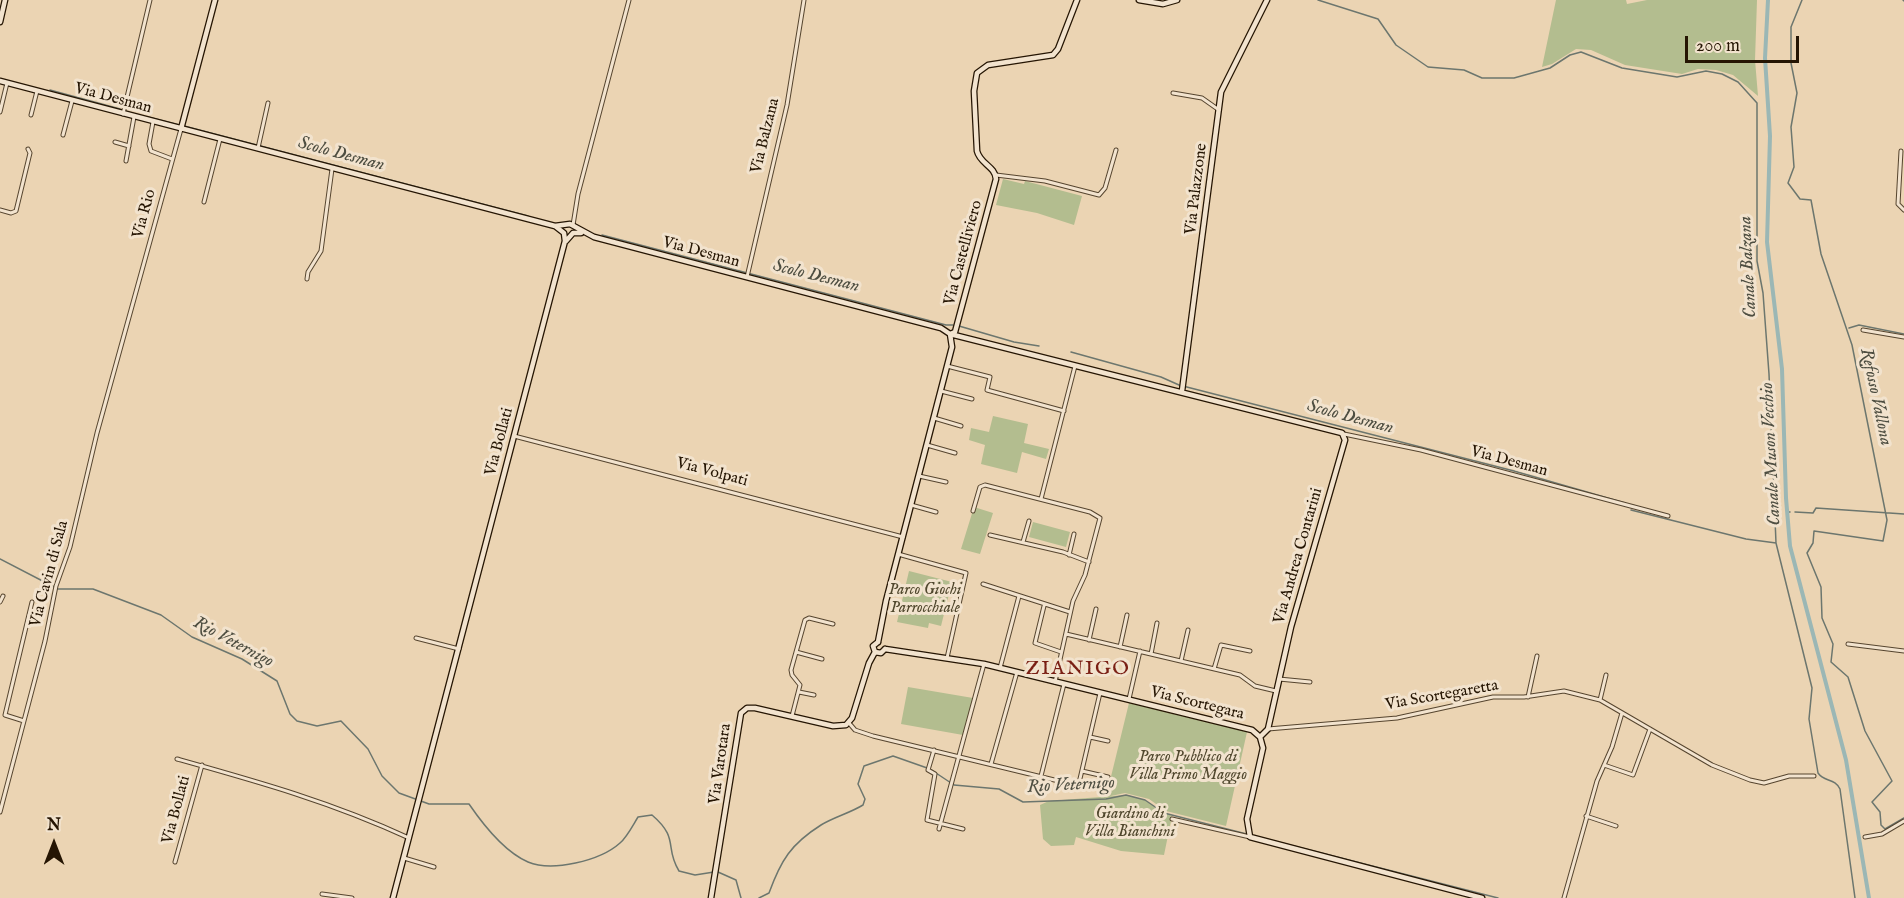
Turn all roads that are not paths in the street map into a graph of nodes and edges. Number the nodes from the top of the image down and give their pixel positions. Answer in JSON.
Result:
{"nodes":[{"id":1,"x":5,"y":0,"type":"edge"},
{"id":2,"x":150,"y":0,"type":"edge"},
{"id":3,"x":214,"y":0,"type":"edge"},
{"id":4,"x":629,"y":0,"type":"edge"},
{"id":5,"x":804,"y":0,"type":"edge"},
{"id":6,"x":1077,"y":0,"type":"edge"},
{"id":7,"x":1139,"y":0,"type":"edge"},
{"id":8,"x":1177,"y":0,"type":"edge"},
{"id":9,"x":1267,"y":0,"type":"edge"},
{"id":10,"x":1,"y":11,"type":"edge"},
{"id":11,"x":0,"y":22,"type":"edge"},
{"id":12,"x":0,"y":81,"type":"edge"},
{"id":13,"x":7,"y":83,"type":"junction"},
{"id":14,"x":37,"y":91,"type":"junction"},
{"id":15,"x":1173,"y":93,"type":"dead end"},
{"id":16,"x":72,"y":101,"type":"junction"},
{"id":17,"x":268,"y":103,"type":"dead end"},
{"id":18,"x":1219,"y":110,"type":"junction"},
{"id":19,"x":0,"y":112,"type":"edge"},
{"id":20,"x":123,"y":114,"type":"junction"},
{"id":21,"x":31,"y":115,"type":"dead end"},
{"id":22,"x":134,"y":117,"type":"junction"},
{"id":23,"x":153,"y":122,"type":"junction"},
{"id":24,"x":182,"y":127,"type":"junction"},
{"id":25,"x":63,"y":135,"type":"dead end"},
{"id":26,"x":220,"y":139,"type":"junction"},
{"id":27,"x":115,"y":142,"type":"dead end"},
{"id":28,"x":129,"y":146,"type":"junction"},
{"id":29,"x":258,"y":146,"type":"junction"},
{"id":30,"x":28,"y":149,"type":"dead end"},
{"id":31,"x":1116,"y":150,"type":"dead end"},
{"id":32,"x":1902,"y":151,"type":"dead end"},
{"id":33,"x":172,"y":159,"type":"junction"},
{"id":34,"x":126,"y":161,"type":"dead end"},
{"id":35,"x":332,"y":169,"type":"junction"},
{"id":36,"x":996,"y":175,"type":"junction"},
{"id":37,"x":204,"y":202,"type":"dead end"},
{"id":38,"x":0,"y":210,"type":"edge"},
{"id":39,"x":1904,"y":210,"type":"edge"},
{"id":40,"x":569,"y":228,"type":"junction"},
{"id":41,"x":748,"y":275,"type":"junction"},
{"id":42,"x":307,"y":279,"type":"dead end"},
{"id":43,"x":1863,"y":330,"type":"dead end"},
{"id":44,"x":950,"y":334,"type":"junction"},
{"id":45,"x":1904,"y":337,"type":"edge"},
{"id":46,"x":1076,"y":364,"type":"junction"},
{"id":47,"x":947,"y":366,"type":"junction"},
{"id":48,"x":1181,"y":387,"type":"junction"},
{"id":49,"x":941,"y":391,"type":"junction"},
{"id":50,"x":972,"y":399,"type":"dead end"},
{"id":51,"x":1064,"y":411,"type":"junction"},
{"id":52,"x":934,"y":418,"type":"junction"},
{"id":53,"x":961,"y":426,"type":"dead end"},
{"id":54,"x":97,"y":433,"type":"joint"},
{"id":55,"x":515,"y":434,"type":"junction"},
{"id":56,"x":1344,"y":437,"type":"junction"},
{"id":57,"x":927,"y":445,"type":"junction"},
{"id":58,"x":955,"y":453,"type":"dead end"},
{"id":59,"x":919,"y":476,"type":"junction"},
{"id":60,"x":946,"y":482,"type":"dead end"},
{"id":61,"x":1041,"y":499,"type":"junction"},
{"id":62,"x":911,"y":505,"type":"junction"},
{"id":63,"x":973,"y":511,"type":"dead end"},
{"id":64,"x":936,"y":512,"type":"dead end"},
{"id":65,"x":1668,"y":516,"type":"dead end"},
{"id":66,"x":1029,"y":521,"type":"dead end"},
{"id":67,"x":1074,"y":534,"type":"dead end"},
{"id":68,"x":990,"y":535,"type":"dead end"},
{"id":69,"x":903,"y":537,"type":"junction"},
{"id":70,"x":1023,"y":543,"type":"junction"},
{"id":71,"x":898,"y":554,"type":"junction"},
{"id":72,"x":1069,"y":555,"type":"junction"},
{"id":73,"x":1089,"y":562,"type":"junction"},
{"id":74,"x":983,"y":584,"type":"dead end"},
{"id":75,"x":3,"y":596,"type":"dead end"},
{"id":76,"x":1019,"y":596,"type":"junction"},
{"id":77,"x":0,"y":602,"type":"edge"},
{"id":78,"x":32,"y":602,"type":"dead end"},
{"id":79,"x":1044,"y":605,"type":"junction"},
{"id":80,"x":1096,"y":609,"type":"dead end"},
{"id":81,"x":1070,"y":612,"type":"junction"},
{"id":82,"x":1127,"y":615,"type":"dead end"},
{"id":83,"x":1157,"y":623,"type":"dead end"},
{"id":84,"x":833,"y":624,"type":"dead end"},
{"id":85,"x":1188,"y":630,"type":"dead end"},
{"id":86,"x":1065,"y":634,"type":"junction"},
{"id":87,"x":416,"y":638,"type":"dead end"},
{"id":88,"x":1089,"y":640,"type":"junction"},
{"id":89,"x":878,"y":642,"type":"junction"},
{"id":90,"x":1848,"y":644,"type":"dead end"},
{"id":91,"x":1120,"y":647,"type":"junction"},
{"id":92,"x":459,"y":649,"type":"junction"},
{"id":93,"x":885,"y":649,"type":"junction"},
{"id":94,"x":1140,"y":651,"type":"junction"},
{"id":95,"x":1250,"y":651,"type":"dead end"},
{"id":96,"x":1904,"y":651,"type":"edge"},
{"id":97,"x":796,"y":652,"type":"junction"},
{"id":98,"x":875,"y":652,"type":"junction"},
{"id":99,"x":1061,"y":652,"type":"junction"},
{"id":100,"x":1151,"y":654,"type":"junction"},
{"id":101,"x":1537,"y":656,"type":"dead end"},
{"id":102,"x":947,"y":658,"type":"junction"},
{"id":103,"x":822,"y":659,"type":"dead end"},
{"id":104,"x":1181,"y":661,"type":"junction"},
{"id":105,"x":984,"y":664,"type":"junction"},
{"id":106,"x":1000,"y":668,"type":"junction"},
{"id":107,"x":1214,"y":669,"type":"junction"},
{"id":108,"x":1017,"y":672,"type":"junction"},
{"id":109,"x":1606,"y":675,"type":"dead end"},
{"id":110,"x":1279,"y":679,"type":"junction"},
{"id":111,"x":1055,"y":682,"type":"junction"},
{"id":112,"x":1310,"y":682,"type":"dead end"},
{"id":113,"x":1064,"y":684,"type":"junction"},
{"id":114,"x":1276,"y":691,"type":"junction"},
{"id":115,"x":799,"y":692,"type":"junction"},
{"id":116,"x":1100,"y":693,"type":"junction"},
{"id":117,"x":814,"y":695,"type":"dead end"},
{"id":118,"x":1528,"y":697,"type":"junction"},
{"id":119,"x":1129,"y":700,"type":"junction"},
{"id":120,"x":1600,"y":700,"type":"junction"},
{"id":121,"x":1622,"y":712,"type":"junction"},
{"id":122,"x":0,"y":714,"type":"edge"},
{"id":123,"x":5,"y":715,"type":"junction"},
{"id":124,"x":792,"y":716,"type":"junction"},
{"id":125,"x":24,"y":721,"type":"junction"},
{"id":126,"x":849,"y":723,"type":"junction"},
{"id":127,"x":1268,"y":729,"type":"junction"},
{"id":128,"x":1650,"y":729,"type":"junction"},
{"id":129,"x":1089,"y":737,"type":"junction"},
{"id":130,"x":1260,"y":737,"type":"junction"},
{"id":131,"x":1108,"y":741,"type":"dead end"},
{"id":132,"x":934,"y":750,"type":"junction"},
{"id":133,"x":958,"y":757,"type":"junction"},
{"id":134,"x":177,"y":759,"type":"dead end"},
{"id":135,"x":991,"y":764,"type":"junction"},
{"id":136,"x":202,"y":765,"type":"junction"},
{"id":137,"x":1604,"y":765,"type":"junction"},
{"id":138,"x":1082,"y":771,"type":"junction"},
{"id":139,"x":1041,"y":776,"type":"junction"},
{"id":140,"x":1814,"y":776,"type":"dead end"},
{"id":141,"x":1108,"y":777,"type":"dead end"},
{"id":142,"x":0,"y":812,"type":"edge"},
{"id":143,"x":1586,"y":816,"type":"junction"},
{"id":144,"x":1172,"y":819,"type":"dead end"},
{"id":145,"x":1904,"y":821,"type":"edge"},
{"id":146,"x":940,"y":824,"type":"junction"},
{"id":147,"x":1616,"y":826,"type":"dead end"},
{"id":148,"x":939,"y":829,"type":"dead end"},
{"id":149,"x":963,"y":829,"type":"dead end"},
{"id":150,"x":1249,"y":834,"type":"junction"},
{"id":151,"x":1865,"y":837,"type":"dead end"},
{"id":152,"x":408,"y":838,"type":"junction"},
{"id":153,"x":404,"y":858,"type":"junction"},
{"id":154,"x":175,"y":862,"type":"dead end"},
{"id":155,"x":434,"y":867,"type":"dead end"},
{"id":156,"x":322,"y":894,"type":"dead end"},
{"id":157,"x":351,"y":898,"type":"edge"},
{"id":158,"x":393,"y":898,"type":"edge"},
{"id":159,"x":711,"y":898,"type":"edge"},
{"id":160,"x":1482,"y":898,"type":"edge"},
{"id":161,"x":1564,"y":898,"type":"edge"}],
"edges":[{"from":1,"to":10,"type":"street"},
{"from":2,"to":20,"type":"street"},
{"from":3,"to":24,"type":"street","name":"Via Rio"},
{"from":4,"to":40,"type":"street"},
{"from":5,"to":41,"type":"street","name":"Via Balzana"},
{"from":6,"to":36,"type":"street"},
{"from":7,"to":8,"type":"street"},
{"from":9,"to":18,"type":"street","name":"Via Palazzone"},
{"from":10,"to":11,"type":"street"},
{"from":12,"to":13,"type":"street","name":"Via Desman"},
{"from":13,"to":14,"type":"street","name":"Via Desman"},
{"from":13,"to":19,"type":"street"},
{"from":14,"to":16,"type":"street","name":"Via Desman"},
{"from":14,"to":21,"type":"street"},
{"from":15,"to":18,"type":"street"},
{"from":16,"to":20,"type":"street","name":"Via Desman"},
{"from":16,"to":25,"type":"street"},
{"from":17,"to":29,"type":"street"},
{"from":18,"to":48,"type":"street","name":"Via Palazzone"},
{"from":20,"to":22,"type":"street","name":"Via Desman"},
{"from":22,"to":23,"type":"street","name":"Via Desman"},
{"from":22,"to":28,"type":"street"},
{"from":23,"to":24,"type":"street","name":"Via Desman"},
{"from":23,"to":33,"type":"street"},
{"from":24,"to":26,"type":"street","name":"Via Desman"},
{"from":24,"to":33,"type":"street","name":"Via Rio"},
{"from":26,"to":29,"type":"street","name":"Via Desman"},
{"from":26,"to":37,"type":"street"},
{"from":27,"to":28,"type":"street"},
{"from":28,"to":34,"type":"street"},
{"from":29,"to":35,"type":"street","name":"Via Desman"},
{"from":30,"to":38,"type":"street"},
{"from":31,"to":36,"type":"street"},
{"from":32,"to":39,"type":"street"},
{"from":33,"to":54,"type":"street","name":"Via Rio"},
{"from":35,"to":40,"type":"street","name":"Via Desman"},
{"from":35,"to":42,"type":"street"},
{"from":36,"to":44,"type":"street","name":"Via Castelliviero"},
{"from":40,"to":41,"type":"street","name":"Via Desman"},
{"from":40,"to":55,"type":"street","name":"Via Bollati"},
{"from":41,"to":44,"type":"street","name":"Via Desman"},
{"from":43,"to":45,"type":"street"},
{"from":44,"to":46,"type":"street","name":"Via Desman"},
{"from":44,"to":47,"type":"street"},
{"from":46,"to":48,"type":"street","name":"Via Desman"},
{"from":46,"to":51,"type":"street"},
{"from":47,"to":49,"type":"street"},
{"from":47,"to":51,"type":"street"},
{"from":48,"to":56,"type":"street","name":"Via Desman"},
{"from":49,"to":50,"type":"street"},
{"from":49,"to":52,"type":"street"},
{"from":51,"to":61,"type":"street"},
{"from":52,"to":53,"type":"street"},
{"from":52,"to":57,"type":"street"},
{"from":54,"to":125,"type":"street","name":"Via Cavin di Sala"},
{"from":55,"to":69,"type":"street","name":"Via Volpati"},
{"from":55,"to":92,"type":"street","name":"Via Bollati"},
{"from":56,"to":65,"type":"street","name":"Via Desman"},
{"from":56,"to":110,"type":"street","name":"Via Andrea Contarini"},
{"from":57,"to":58,"type":"street"},
{"from":57,"to":59,"type":"street"},
{"from":59,"to":60,"type":"street"},
{"from":59,"to":62,"type":"street"},
{"from":61,"to":63,"type":"street"},
{"from":61,"to":73,"type":"street"},
{"from":62,"to":64,"type":"street"},
{"from":62,"to":69,"type":"street"},
{"from":66,"to":70,"type":"street"},
{"from":67,"to":72,"type":"street"},
{"from":68,"to":70,"type":"street"},
{"from":69,"to":71,"type":"street"},
{"from":70,"to":72,"type":"street"},
{"from":71,"to":89,"type":"street"},
{"from":71,"to":102,"type":"street"},
{"from":72,"to":73,"type":"street"},
{"from":73,"to":81,"type":"street"},
{"from":74,"to":76,"type":"street"},
{"from":75,"to":77,"type":"street"},
{"from":76,"to":79,"type":"street"},
{"from":76,"to":106,"type":"street"},
{"from":78,"to":123,"type":"street","name":"Via Cavin di Sala"},
{"from":79,"to":81,"type":"street"},
{"from":79,"to":99,"type":"street"},
{"from":80,"to":88,"type":"street"},
{"from":81,"to":86,"type":"street"},
{"from":82,"to":91,"type":"street"},
{"from":83,"to":100,"type":"street"},
{"from":84,"to":97,"type":"street"},
{"from":85,"to":104,"type":"street"},
{"from":86,"to":88,"type":"street"},
{"from":86,"to":99,"type":"street"},
{"from":87,"to":92,"type":"street"},
{"from":88,"to":91,"type":"street"},
{"from":89,"to":93,"type":"street"},
{"from":89,"to":98,"type":"street"},
{"from":90,"to":96,"type":"street"},
{"from":91,"to":94,"type":"street"},
{"from":92,"to":152,"type":"street","name":"Via Bollati"},
{"from":93,"to":98,"type":"street"},
{"from":93,"to":102,"type":"street","name":"Via Scortegara"},
{"from":94,"to":100,"type":"street"},
{"from":94,"to":119,"type":"street"},
{"from":95,"to":107,"type":"street"},
{"from":97,"to":103,"type":"street"},
{"from":97,"to":115,"type":"street"},
{"from":98,"to":126,"type":"street"},
{"from":99,"to":111,"type":"street"},
{"from":100,"to":104,"type":"street"},
{"from":101,"to":118,"type":"street"},
{"from":102,"to":105,"type":"street","name":"Via Scortegara"},
{"from":104,"to":107,"type":"street"},
{"from":105,"to":106,"type":"street","name":"Via Scortegara"},
{"from":105,"to":133,"type":"street"},
{"from":106,"to":108,"type":"street","name":"Via Scortegara"},
{"from":107,"to":114,"type":"street"},
{"from":108,"to":111,"type":"street","name":"Via Scortegara"},
{"from":108,"to":135,"type":"street"},
{"from":109,"to":120,"type":"street"},
{"from":110,"to":112,"type":"street"},
{"from":110,"to":114,"type":"street","name":"Via Andrea Contarini"},
{"from":111,"to":113,"type":"street","name":"Via Scortegara"},
{"from":113,"to":116,"type":"street","name":"Via Scortegara"},
{"from":113,"to":139,"type":"street"},
{"from":114,"to":127,"type":"street","name":"Via Andrea Contarini"},
{"from":115,"to":117,"type":"street"},
{"from":115,"to":124,"type":"street"},
{"from":116,"to":119,"type":"street","name":"Via Scortegara"},
{"from":116,"to":129,"type":"street"},
{"from":118,"to":120,"type":"street","name":"Via Scortegaretta"},
{"from":118,"to":127,"type":"street","name":"Via Scortegaretta"},
{"from":119,"to":130,"type":"street","name":"Via Scortegara"},
{"from":120,"to":121,"type":"street","name":"Via Scortegaretta"},
{"from":121,"to":128,"type":"street","name":"Via Scortegaretta"},
{"from":121,"to":137,"type":"street"},
{"from":122,"to":123,"type":"street"},
{"from":123,"to":125,"type":"street"},
{"from":124,"to":126,"type":"street","name":"Via Varotara"},
{"from":124,"to":159,"type":"street","name":"Via Varotara"},
{"from":125,"to":142,"type":"street","name":"Via Cavin di Sala"},
{"from":126,"to":132,"type":"street"},
{"from":127,"to":130,"type":"street"},
{"from":128,"to":137,"type":"street"},
{"from":128,"to":140,"type":"street","name":"Via Scortegaretta"},
{"from":129,"to":131,"type":"street"},
{"from":129,"to":138,"type":"street"},
{"from":130,"to":150,"type":"street","name":"Via Scortegara"},
{"from":132,"to":133,"type":"street"},
{"from":132,"to":146,"type":"street"},
{"from":133,"to":135,"type":"street"},
{"from":133,"to":146,"type":"street"},
{"from":134,"to":136,"type":"street","name":"Via Bollati"},
{"from":135,"to":139,"type":"street"},
{"from":136,"to":152,"type":"street","name":"Via Bollati"},
{"from":136,"to":154,"type":"street","name":"Via Bollati"},
{"from":137,"to":143,"type":"street"},
{"from":138,"to":139,"type":"street"},
{"from":138,"to":141,"type":"street"},
{"from":143,"to":147,"type":"street"},
{"from":143,"to":161,"type":"street"},
{"from":144,"to":150,"type":"street"},
{"from":145,"to":151,"type":"street"},
{"from":146,"to":148,"type":"street"},
{"from":146,"to":149,"type":"street"},
{"from":150,"to":160,"type":"street"},
{"from":152,"to":153,"type":"street","name":"Via Bollati"},
{"from":153,"to":155,"type":"street"},
{"from":153,"to":158,"type":"street","name":"Via Bollati"},
{"from":156,"to":157,"type":"street"}]}
